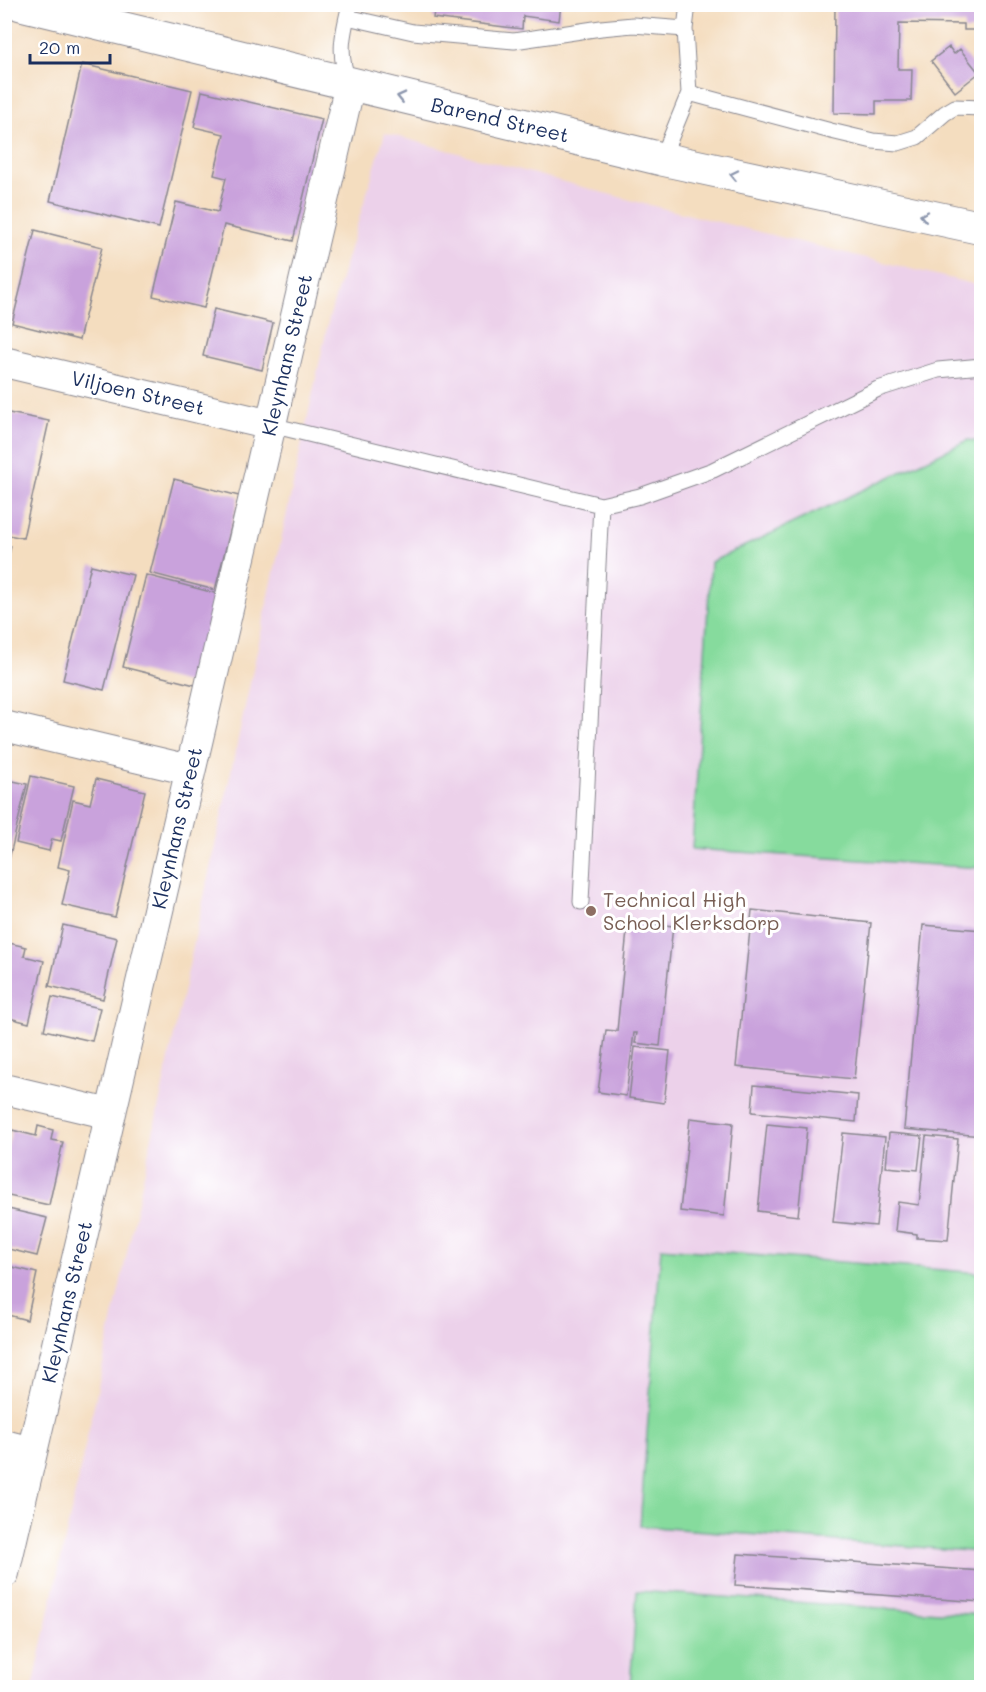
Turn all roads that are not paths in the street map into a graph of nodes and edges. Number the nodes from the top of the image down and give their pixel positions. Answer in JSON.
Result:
{"nodes":[{"id":1,"x":6,"y":4,"type":"edge"},
{"id":2,"x":21,"y":4,"type":"edge"},
{"id":3,"x":688,"y":4,"type":"edge"},
{"id":4,"x":4,"y":10,"type":"edge"},
{"id":5,"x":348,"y":11,"type":"edge"},
{"id":6,"x":685,"y":29,"type":"junction"},
{"id":7,"x":350,"y":84,"type":"junction"},
{"id":8,"x":689,"y":93,"type":"junction"},
{"id":9,"x":981,"y":108,"type":"edge"},
{"id":10,"x":662,"y":159,"type":"junction"},
{"id":11,"x":981,"y":228,"type":"edge"},
{"id":12,"x":4,"y":362,"type":"edge"},
{"id":13,"x":981,"y":366,"type":"edge"},
{"id":14,"x":271,"y":425,"type":"junction"},
{"id":15,"x":601,"y":505,"type":"junction"},
{"id":16,"x":4,"y":726,"type":"edge"},
{"id":17,"x":190,"y":770,"type":"junction"},
{"id":18,"x":581,"y":902,"type":"dead end"},
{"id":19,"x":4,"y":1089,"type":"edge"},
{"id":20,"x":110,"y":1114,"type":"junction"},
{"id":21,"x":18,"y":1448,"type":"edge"},
{"id":22,"x":4,"y":1573,"type":"edge"}],
"edges":[{"from":1,"to":4,"type":"street"},
{"from":2,"to":7,"type":"street","name":"Barend Street"},
{"from":3,"to":6,"type":"lane"},
{"from":5,"to":6,"type":"lane"},
{"from":5,"to":7,"type":"lane"},
{"from":6,"to":8,"type":"lane"},
{"from":10,"to":7,"type":"street","name":"Barend Street","one_way":true},
{"from":7,"to":14,"type":"street","name":"Kleynhans Street"},
{"from":8,"to":9,"type":"lane"},
{"from":8,"to":10,"type":"lane"},
{"from":11,"to":10,"type":"street","name":"Barend Street","one_way":true},
{"from":12,"to":14,"type":"street","name":"Viljoen Street"},
{"from":13,"to":15,"type":"lane"},
{"from":14,"to":15,"type":"lane"},
{"from":14,"to":17,"type":"street","name":"Kleynhans Street"},
{"from":15,"to":18,"type":"lane"},
{"from":16,"to":17,"type":"street"},
{"from":17,"to":20,"type":"street","name":"Kleynhans Street"},
{"from":19,"to":20,"type":"street"},
{"from":20,"to":21,"type":"street","name":"Kleynhans Street"},
{"from":21,"to":22,"type":"street","name":"Kleynhans Street"}]}
